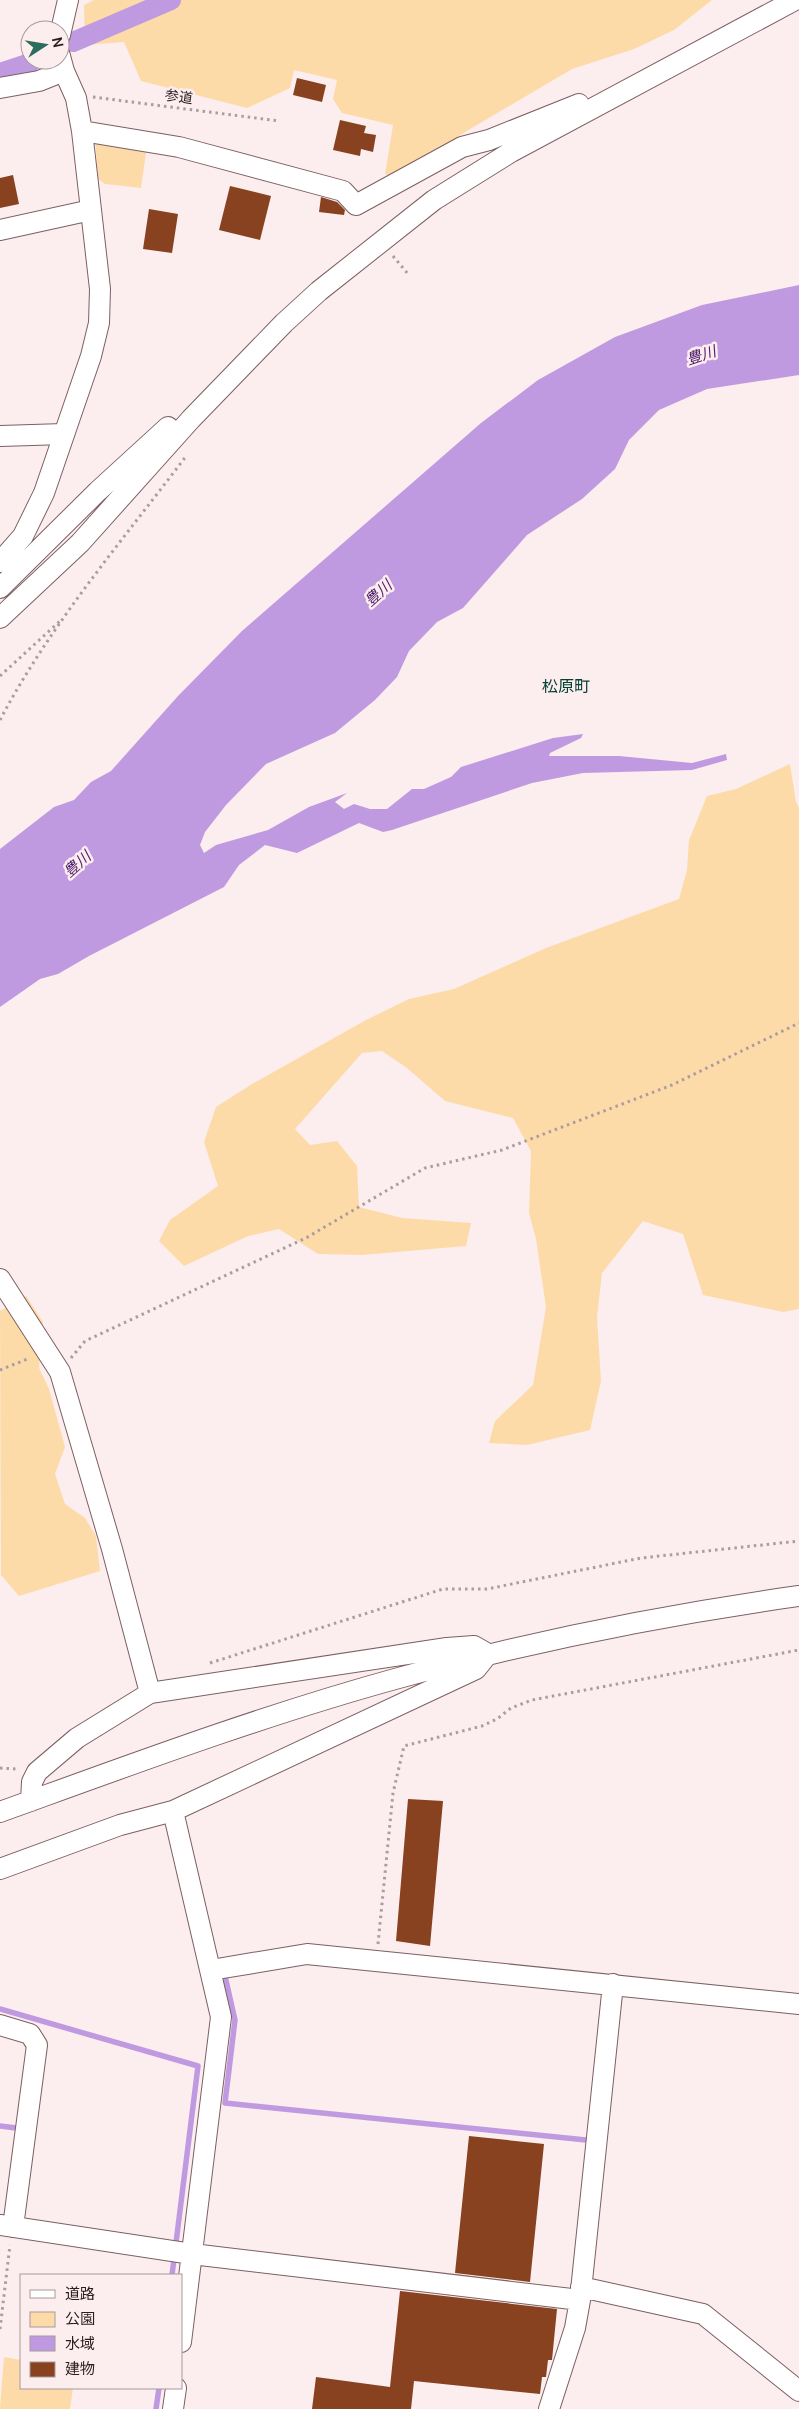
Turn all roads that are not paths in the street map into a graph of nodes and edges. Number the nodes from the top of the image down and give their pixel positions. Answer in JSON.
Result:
{"nodes":[{"id":1,"x":86,"y":0,"type":"edge"},
{"id":2,"x":795,"y":0,"type":"edge"},
{"id":3,"x":68,"y":3,"type":"edge"},
{"id":4,"x":64,"y":20,"type":"edge"},
{"id":5,"x":54,"y":70,"type":"edge"},
{"id":6,"x":64,"y":70,"type":"edge"},
{"id":7,"x":0,"y":88,"type":"edge"},
{"id":8,"x":603,"y":102,"type":"junction"},
{"id":9,"x":82,"y":131,"type":"junction"},
{"id":10,"x":91,"y":210,"type":"junction"},
{"id":11,"x":0,"y":230,"type":"edge"},
{"id":12,"x":191,"y":419,"type":"junction"},
{"id":13,"x":64,"y":434,"type":"junction"},
{"id":14,"x":0,"y":436,"type":"edge"},
{"id":15,"x":0,"y":562,"type":"edge"},
{"id":16,"x":0,"y":588,"type":"edge"},
{"id":17,"x":0,"y":618,"type":"edge"},
{"id":18,"x":0,"y":1279,"type":"edge"},
{"id":19,"x":799,"y":1596,"type":"edge"},
{"id":20,"x":488,"y":1654,"type":"junction"},
{"id":21,"x":150,"y":1693,"type":"junction"},
{"id":22,"x":31,"y":1801,"type":"junction"},
{"id":23,"x":173,"y":1810,"type":"junction"},
{"id":24,"x":0,"y":1812,"type":"edge"},
{"id":25,"x":0,"y":1869,"type":"edge"},
{"id":26,"x":211,"y":1970,"type":"junction"},
{"id":27,"x":613,"y":1984,"type":"junction"},
{"id":28,"x":799,"y":2004,"type":"edge"},
{"id":29,"x":0,"y":2025,"type":"edge"},
{"id":30,"x":6,"y":2226,"type":"edge"},
{"id":31,"x":182,"y":2252,"type":"junction"},
{"id":32,"x":182,"y":2274,"type":"edge"},
{"id":33,"x":581,"y":2293,"type":"junction"},
{"id":34,"x":176,"y":2389,"type":"edge"},
{"id":35,"x":799,"y":2391,"type":"edge"},
{"id":36,"x":173,"y":2409,"type":"edge"},
{"id":37,"x":549,"y":2409,"type":"edge"}],
"edges":[{"from":1,"to":3,"type":"street"},
{"from":2,"to":8,"type":"street"},
{"from":3,"to":4,"type":"street"},
{"from":5,"to":7,"type":"street"},
{"from":6,"to":9,"type":"street"},
{"from":8,"to":9,"type":"street"},
{"from":8,"to":12,"type":"street"},
{"from":9,"to":10,"type":"street"},
{"from":10,"to":11,"type":"street"},
{"from":10,"to":13,"type":"street"},
{"from":12,"to":16,"type":"street"},
{"from":12,"to":17,"type":"street"},
{"from":13,"to":14,"type":"street"},
{"from":13,"to":15,"type":"street"},
{"from":18,"to":21,"type":"street"},
{"from":19,"to":20,"type":"street"},
{"from":20,"to":21,"type":"street"},
{"from":20,"to":22,"type":"street"},
{"from":20,"to":23,"type":"street"},
{"from":21,"to":22,"type":"street"},
{"from":22,"to":24,"type":"street"},
{"from":23,"to":25,"type":"street"},
{"from":23,"to":26,"type":"street"},
{"from":26,"to":27,"type":"street"},
{"from":26,"to":31,"type":"street"},
{"from":27,"to":28,"type":"street"},
{"from":27,"to":33,"type":"street"},
{"from":29,"to":30,"type":"street"},
{"from":30,"to":31,"type":"street"},
{"from":31,"to":32,"type":"street"},
{"from":31,"to":33,"type":"street"},
{"from":33,"to":35,"type":"street"},
{"from":33,"to":37,"type":"street"},
{"from":34,"to":36,"type":"street"}]}
